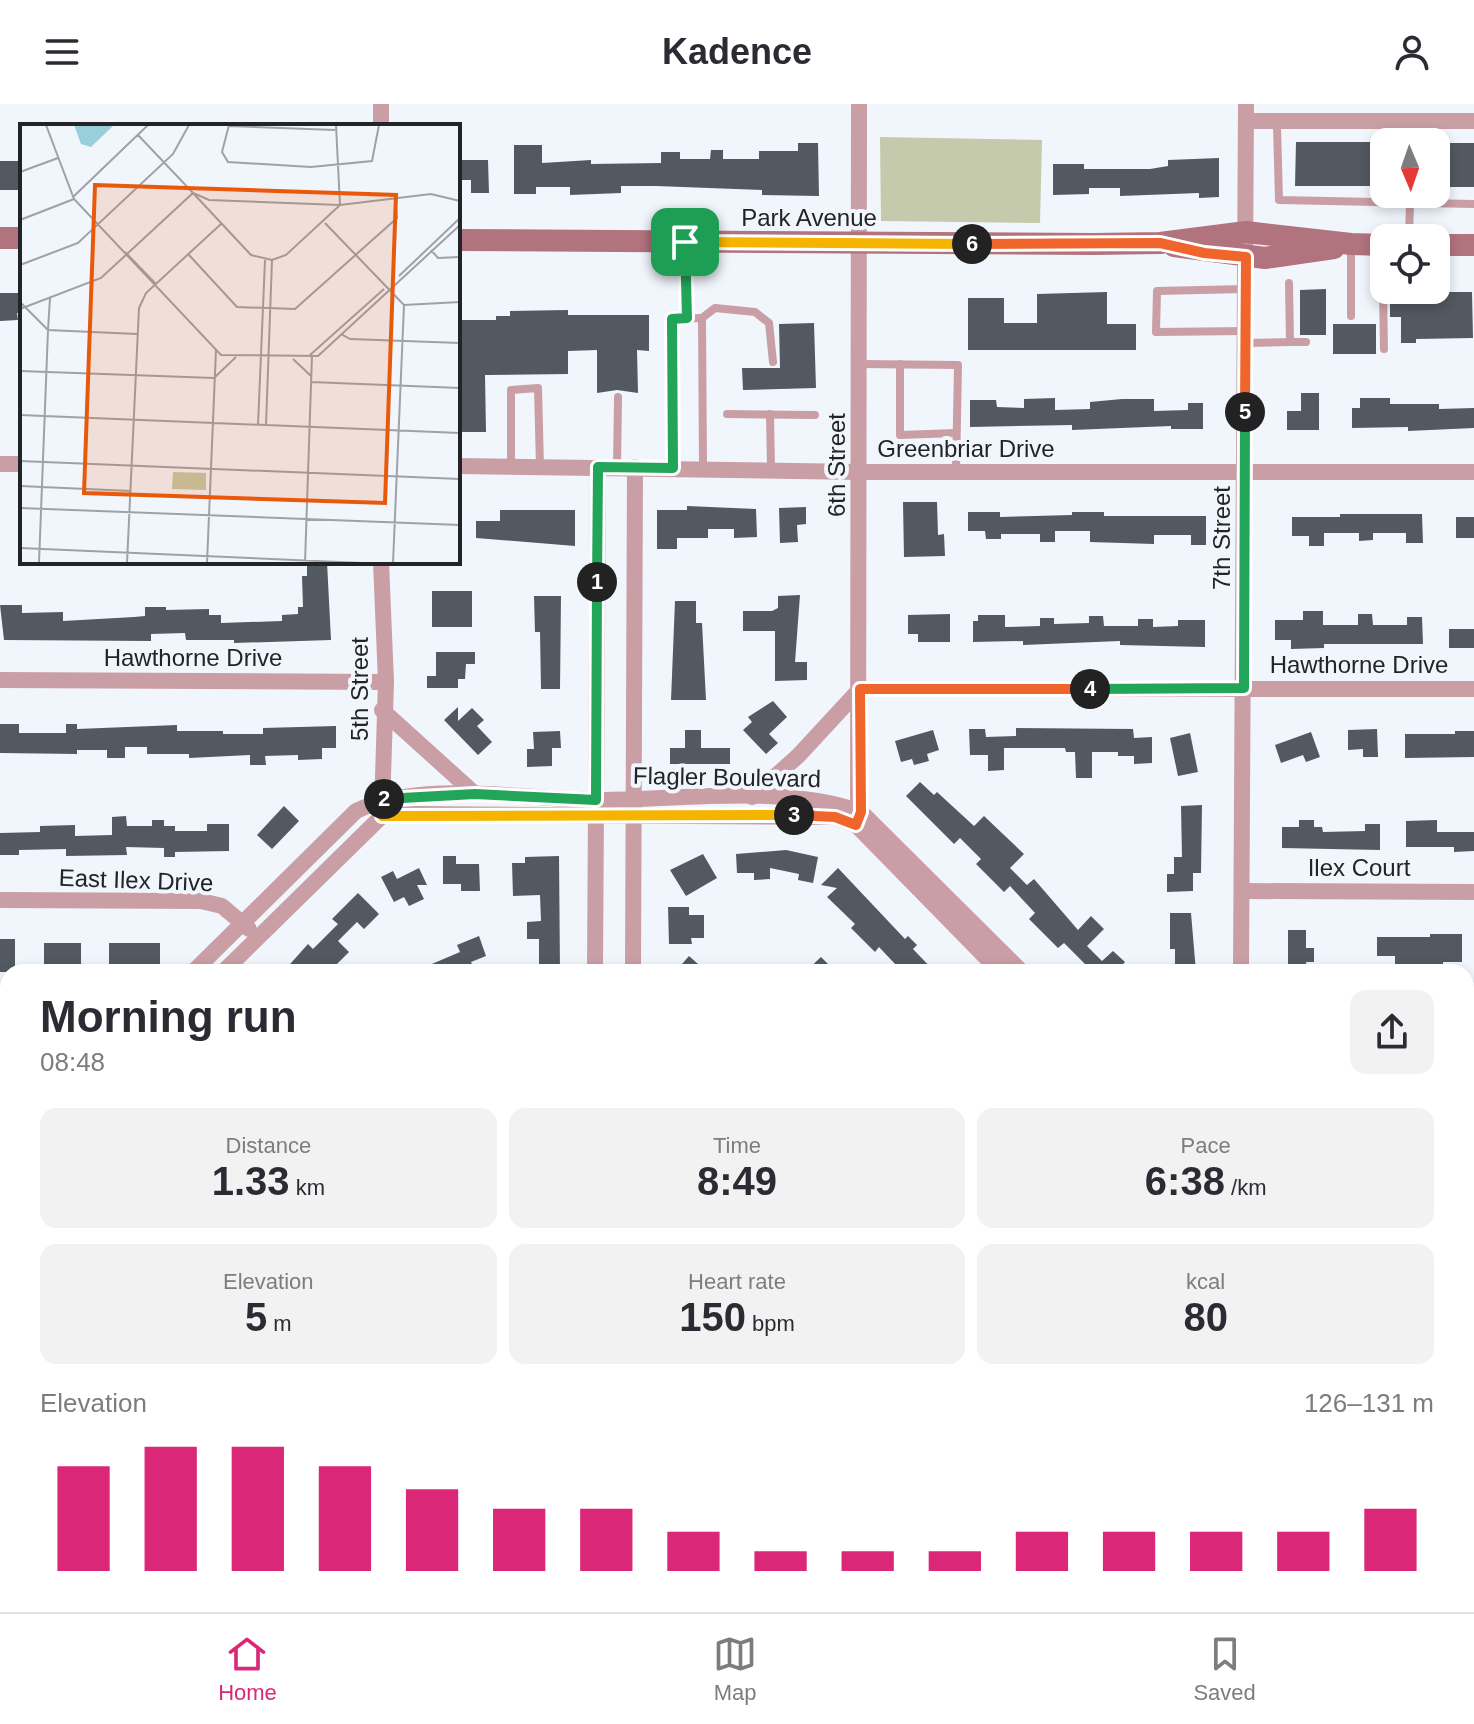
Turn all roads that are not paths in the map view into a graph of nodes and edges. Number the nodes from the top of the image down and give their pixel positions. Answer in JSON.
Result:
{"nodes":[{"id":1,"x":859,"y":104,"type":"edge"},
{"id":2,"x":1246,"y":112,"type":"edge"},
{"id":3,"x":1271,"y":120,"type":"junction"},
{"id":4,"x":1474,"y":121,"type":"edge"},
{"id":5,"x":1370,"y":202,"type":"edge"},
{"id":6,"x":1450,"y":204,"type":"edge"},
{"id":7,"x":1474,"y":204,"type":"edge"},
{"id":8,"x":1246,"y":232,"type":"junction"},
{"id":9,"x":460,"y":240,"type":"edge"},
{"id":10,"x":685,"y":242,"type":"junction"},
{"id":11,"x":860,"y":243,"type":"junction"},
{"id":12,"x":1160,"y":243,"type":"junction"},
{"id":13,"x":1351,"y":244,"type":"junction"},
{"id":14,"x":1370,"y":245,"type":"edge"},
{"id":15,"x":1450,"y":245,"type":"edge"},
{"id":16,"x":1474,"y":245,"type":"edge"},
{"id":17,"x":1246,"y":257,"type":"junction"},
{"id":18,"x":1289,"y":283,"type":"dead end"},
{"id":19,"x":1245,"y":288,"type":"junction"},
{"id":20,"x":1383,"y":304,"type":"edge"},
{"id":21,"x":1351,"y":316,"type":"dead end"},
{"id":22,"x":687,"y":318,"type":"junction"},
{"id":23,"x":702,"y":318,"type":"junction"},
{"id":24,"x":1246,"y":337,"type":"junction"},
{"id":25,"x":1290,"y":342,"type":"junction"},
{"id":26,"x":1306,"y":342,"type":"dead end"},
{"id":27,"x":1384,"y":349,"type":"dead end"},
{"id":28,"x":773,"y":362,"type":"dead end"},
{"id":29,"x":860,"y":364,"type":"junction"},
{"id":30,"x":900,"y":364,"type":"junction"},
{"id":31,"x":618,"y":397,"type":"dead end"},
{"id":32,"x":727,"y":414,"type":"dead end"},
{"id":33,"x":770,"y":414,"type":"junction"},
{"id":34,"x":815,"y":415,"type":"dead end"},
{"id":35,"x":956,"y":433,"type":"junction"},
{"id":36,"x":460,"y":466,"type":"edge"},
{"id":37,"x":511,"y":467,"type":"junction"},
{"id":38,"x":540,"y":467,"type":"junction"},
{"id":39,"x":598,"y":467,"type":"junction"},
{"id":40,"x":626,"y":467,"type":"junction"},
{"id":41,"x":673,"y":468,"type":"junction"},
{"id":42,"x":703,"y":468,"type":"junction"},
{"id":43,"x":771,"y":470,"type":"junction"},
{"id":44,"x":860,"y":472,"type":"junction"},
{"id":45,"x":956,"y":472,"type":"junction"},
{"id":46,"x":1245,"y":472,"type":"junction"},
{"id":47,"x":1474,"y":472,"type":"edge"},
{"id":48,"x":381,"y":564,"type":"edge"},
{"id":49,"x":0,"y":680,"type":"edge"},
{"id":50,"x":386,"y":682,"type":"junction"},
{"id":51,"x":1244,"y":688,"type":"junction"},
{"id":52,"x":860,"y":689,"type":"junction"},
{"id":53,"x":1474,"y":689,"type":"edge"},
{"id":54,"x":382,"y":710,"type":"junction"},
{"id":55,"x":475,"y":794,"type":"junction"},
{"id":56,"x":752,"y":797,"type":"junction"},
{"id":57,"x":382,"y":807,"type":"junction"},
{"id":58,"x":596,"y":807,"type":"junction"},
{"id":59,"x":634,"y":807,"type":"junction"},
{"id":60,"x":858,"y":818,"type":"junction"},
{"id":61,"x":1243,"y":891,"type":"junction"},
{"id":62,"x":1474,"y":892,"type":"edge"},
{"id":63,"x":0,"y":900,"type":"edge"},
{"id":64,"x":242,"y":922,"type":"junction"},
{"id":65,"x":257,"y":938,"type":"junction"},
{"id":66,"x":201,"y":964,"type":"edge"},
{"id":67,"x":231,"y":964,"type":"edge"},
{"id":68,"x":595,"y":964,"type":"edge"},
{"id":69,"x":633,"y":964,"type":"edge"},
{"id":70,"x":993,"y":964,"type":"edge"},
{"id":71,"x":1013,"y":964,"type":"edge"},
{"id":72,"x":1241,"y":964,"type":"edge"}],
"edges":[{"from":1,"to":11,"type":"street","name":"6th Street"},
{"from":2,"to":3,"type":"street"},
{"from":2,"to":8,"type":"street","name":"7th Street"},
{"from":3,"to":4,"type":"street"},
{"from":3,"to":5,"type":"lane"},
{"from":6,"to":7,"type":"lane"},
{"from":8,"to":12,"type":"street","name":"Park Avenue"},
{"from":8,"to":13,"type":"street","name":"Park Avenue"},
{"from":8,"to":17,"type":"street","name":"7th Street"},
{"from":9,"to":10,"type":"street","name":"Park Avenue"},
{"from":10,"to":11,"type":"street","name":"Park Avenue"},
{"from":10,"to":22,"type":"lane"},
{"from":11,"to":12,"type":"street","name":"Park Avenue"},
{"from":11,"to":29,"type":"street","name":"6th Street"},
{"from":12,"to":17,"type":"street","name":"Park Avenue"},
{"from":13,"to":14,"type":"street","name":"Park Avenue"},
{"from":13,"to":17,"type":"street","name":"Park Avenue"},
{"from":13,"to":21,"type":"lane"},
{"from":15,"to":16,"type":"street"},
{"from":17,"to":19,"type":"street","name":"7th Street"},
{"from":18,"to":25,"type":"lane"},
{"from":19,"to":24,"type":"street","name":"7th Street"},
{"from":19,"to":24,"type":"lane"},
{"from":20,"to":27,"type":"lane"},
{"from":22,"to":23,"type":"lane"},
{"from":22,"to":41,"type":"lane"},
{"from":23,"to":28,"type":"lane"},
{"from":23,"to":42,"type":"lane"},
{"from":24,"to":25,"type":"lane"},
{"from":24,"to":46,"type":"street","name":"7th Street"},
{"from":25,"to":26,"type":"lane"},
{"from":29,"to":30,"type":"lane"},
{"from":29,"to":44,"type":"street","name":"6th Street"},
{"from":30,"to":35,"type":"lane"},
{"from":30,"to":35,"type":"lane"},
{"from":31,"to":40,"type":"lane"},
{"from":32,"to":33,"type":"lane"},
{"from":33,"to":34,"type":"lane"},
{"from":33,"to":43,"type":"lane"},
{"from":35,"to":45,"type":"lane"},
{"from":36,"to":37,"type":"street","name":"Greenbriar Drive"},
{"from":37,"to":38,"type":"street","name":"Greenbriar Drive"},
{"from":37,"to":38,"type":"lane"},
{"from":38,"to":39,"type":"street","name":"Greenbriar Drive"},
{"from":39,"to":40,"type":"street","name":"Greenbriar Drive"},
{"from":39,"to":58,"type":"street"},
{"from":40,"to":41,"type":"street","name":"Greenbriar Drive"},
{"from":40,"to":59,"type":"street"},
{"from":41,"to":42,"type":"street","name":"Greenbriar Drive"},
{"from":42,"to":43,"type":"street","name":"Greenbriar Drive"},
{"from":43,"to":44,"type":"street","name":"Greenbriar Drive"},
{"from":44,"to":45,"type":"street","name":"Greenbriar Drive"},
{"from":44,"to":52,"type":"street","name":"6th Street"},
{"from":45,"to":46,"type":"street","name":"Greenbriar Drive"},
{"from":46,"to":47,"type":"street","name":"Greenbriar Drive"},
{"from":46,"to":51,"type":"street","name":"7th Street"},
{"from":48,"to":50,"type":"street","name":"5th Street"},
{"from":49,"to":50,"type":"street","name":"Hawthorne Drive"},
{"from":50,"to":54,"type":"street","name":"5th Street"},
{"from":51,"to":52,"type":"street","name":"Hawthorne Drive"},
{"from":51,"to":53,"type":"street","name":"Hawthorne Drive"},
{"from":51,"to":61,"type":"street","name":"7th Street"},
{"from":52,"to":56,"type":"street"},
{"from":52,"to":60,"type":"street","name":"6th Street"},
{"from":54,"to":55,"type":"street"},
{"from":54,"to":57,"type":"street","name":"5th Street"},
{"from":55,"to":57,"type":"street","name":"Flagler Boulevard"},
{"from":55,"to":58,"type":"street","name":"Flagler Boulevard"},
{"from":56,"to":59,"type":"street","name":"Flagler Boulevard"},
{"from":56,"to":60,"type":"street","name":"Flagler Boulevard"},
{"from":57,"to":58,"type":"street","name":"Flagler Boulevard"},
{"from":57,"to":64,"type":"street","name":"Flagler Boulevard"},
{"from":57,"to":65,"type":"street"},
{"from":58,"to":59,"type":"street","name":"Flagler Boulevard"},
{"from":58,"to":68,"type":"street"},
{"from":59,"to":60,"type":"street","name":"Flagler Boulevard"},
{"from":59,"to":69,"type":"street"},
{"from":60,"to":70,"type":"street","name":"Flagler Boulevard"},
{"from":60,"to":71,"type":"street","name":"Flagler Boulevard"},
{"from":61,"to":62,"type":"street","name":"Ilex Court"},
{"from":61,"to":72,"type":"street","name":"7th Street"},
{"from":63,"to":64,"type":"street","name":"East Ilex Drive"},
{"from":64,"to":65,"type":"street","name":"East Ilex Drive"},
{"from":64,"to":66,"type":"street","name":"Flagler Boulevard"},
{"from":65,"to":67,"type":"street"}]}
